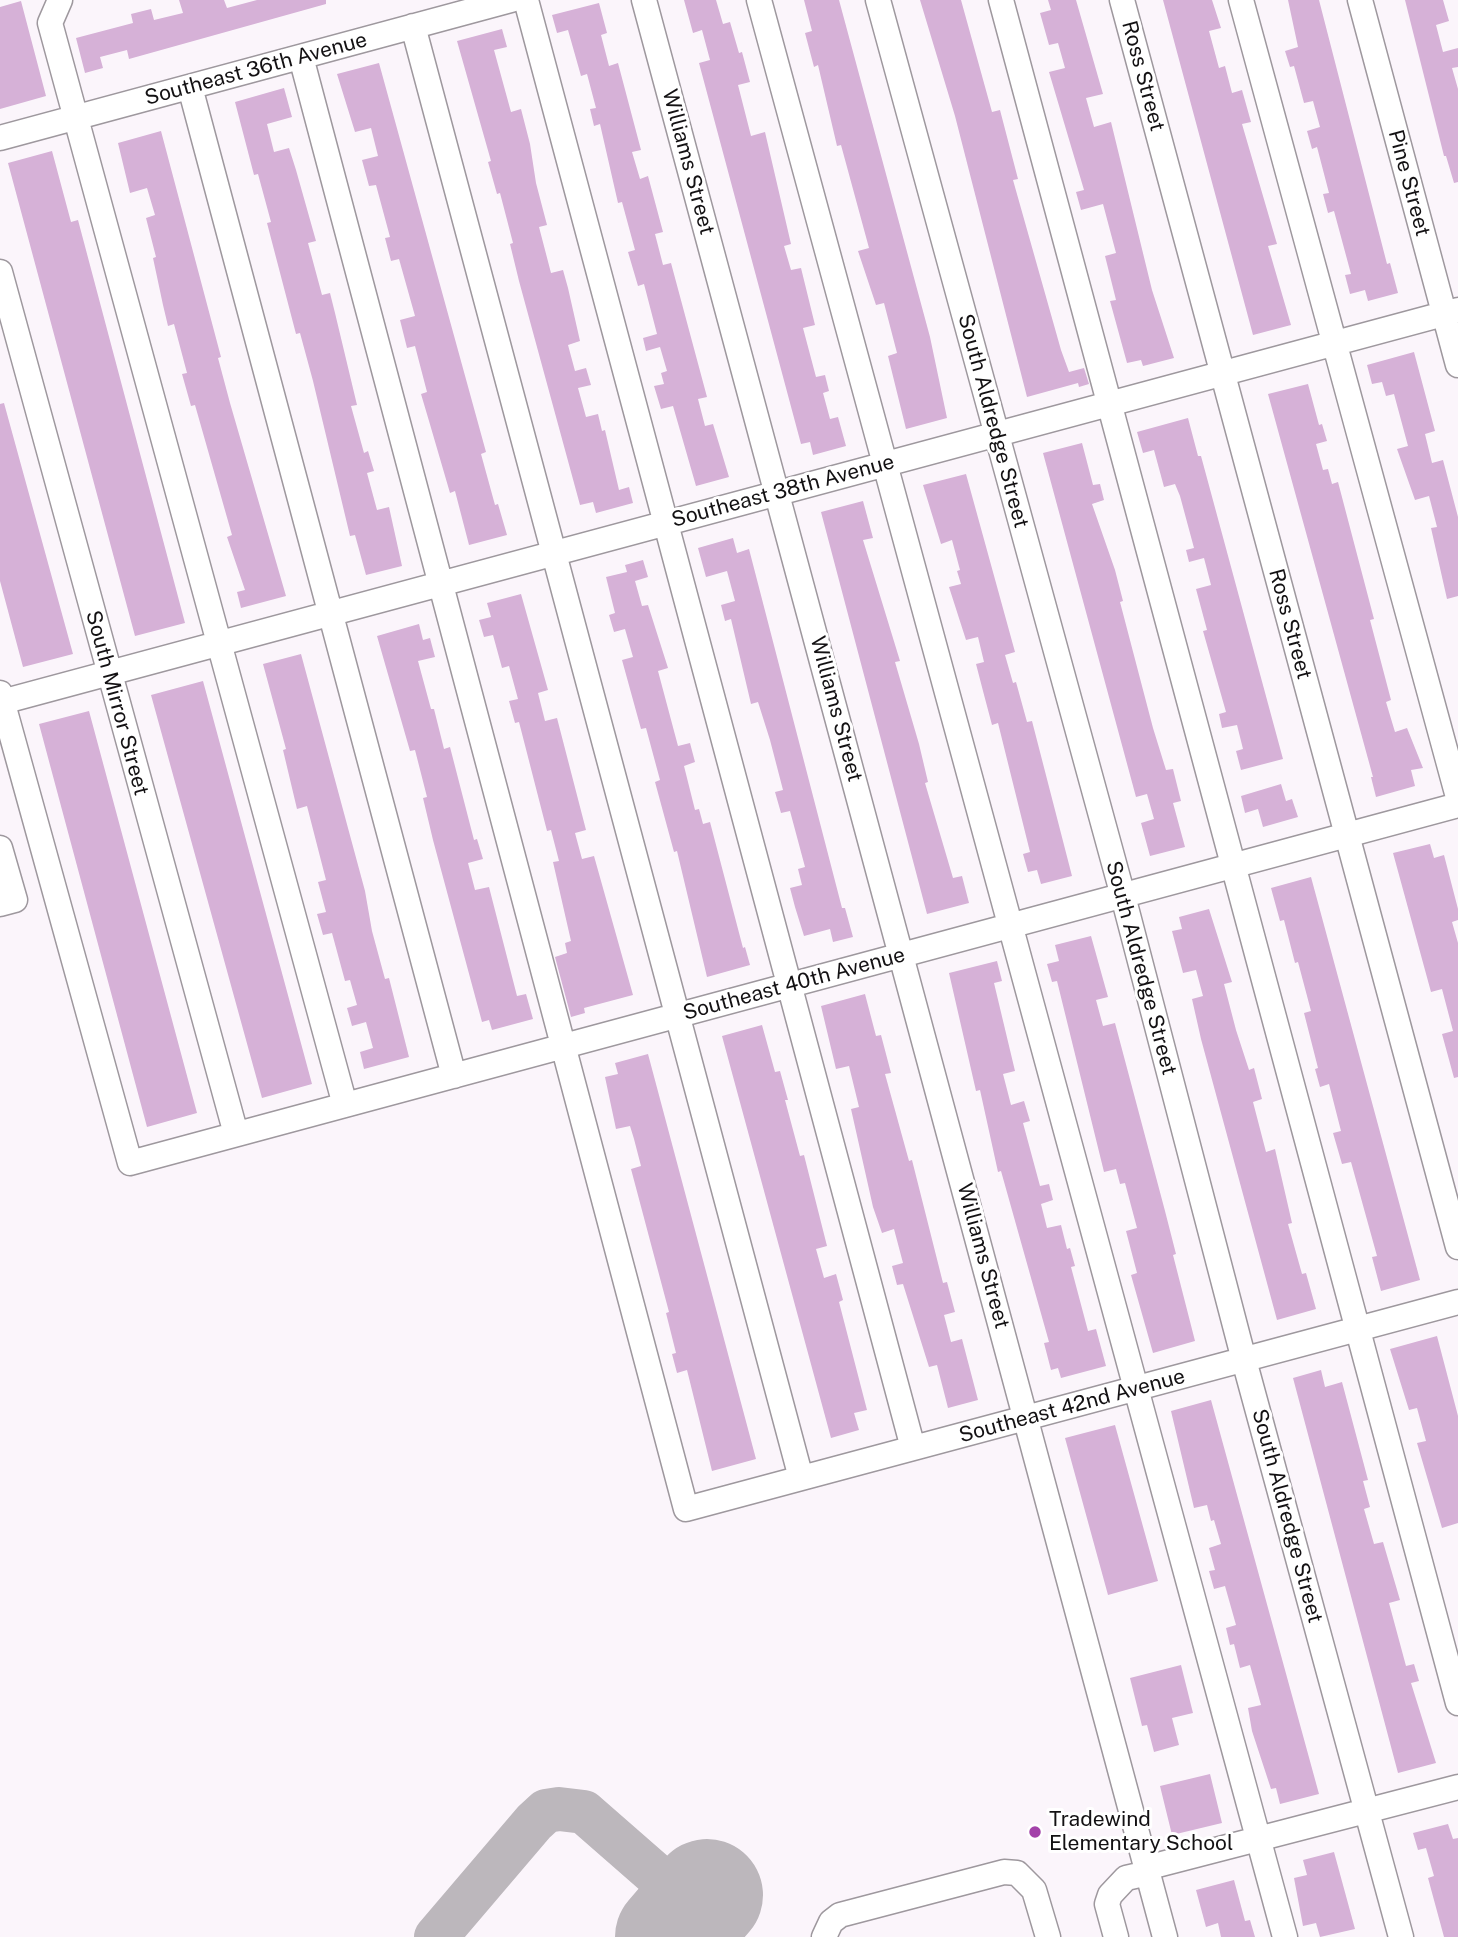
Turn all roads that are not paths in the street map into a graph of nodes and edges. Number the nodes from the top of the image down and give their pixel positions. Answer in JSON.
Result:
{"nodes":[{"id":1,"x":60,"y":0,"type":"edge"},
{"id":2,"x":511,"y":0,"type":"edge"},
{"id":3,"x":526,"y":0,"type":"edge"},
{"id":4,"x":644,"y":0,"type":"edge"},
{"id":5,"x":759,"y":0,"type":"edge"},
{"id":6,"x":878,"y":0,"type":"edge"},
{"id":7,"x":1001,"y":0,"type":"edge"},
{"id":8,"x":1122,"y":0,"type":"edge"},
{"id":9,"x":1241,"y":0,"type":"edge"},
{"id":10,"x":1360,"y":0,"type":"edge"},
{"id":11,"x":413,"y":26,"type":"junction"},
{"id":12,"x":301,"y":57,"type":"junction"},
{"id":13,"x":190,"y":87,"type":"junction"},
{"id":14,"x":76,"y":118,"type":"junction"},
{"id":15,"x":0,"y":138,"type":"edge"},
{"id":16,"x":0,"y":272,"type":"edge"},
{"id":17,"x":1451,"y":312,"type":"edge"},
{"id":18,"x":1333,"y":344,"type":"junction"},
{"id":19,"x":1458,"y":365,"type":"edge"},
{"id":20,"x":1224,"y":373,"type":"junction"},
{"id":21,"x":1108,"y":403,"type":"junction"},
{"id":22,"x":997,"y":433,"type":"junction"},
{"id":23,"x":885,"y":464,"type":"junction"},
{"id":24,"x":777,"y":493,"type":"junction"},
{"id":25,"x":663,"y":522,"type":"junction"},
{"id":26,"x":554,"y":554,"type":"junction"},
{"id":27,"x":442,"y":583,"type":"junction"},
{"id":28,"x":330,"y":614,"type":"junction"},
{"id":29,"x":221,"y":643,"type":"junction"},
{"id":30,"x":109,"y":673,"type":"junction"},
{"id":31,"x":1,"y":698,"type":"edge"},
{"id":32,"x":1458,"y":797,"type":"edge"},
{"id":33,"x":1458,"y":805,"type":"edge"},
{"id":34,"x":1346,"y":835,"type":"junction"},
{"id":35,"x":0,"y":848,"type":"edge"},
{"id":36,"x":1233,"y":865,"type":"junction"},
{"id":37,"x":1123,"y":896,"type":"junction"},
{"id":38,"x":0,"y":904,"type":"edge"},
{"id":39,"x":1012,"y":925,"type":"junction"},
{"id":40,"x":903,"y":954,"type":"junction"},
{"id":41,"x":790,"y":986,"type":"junction"},
{"id":42,"x":678,"y":1016,"type":"junction"},
{"id":43,"x":565,"y":1046,"type":"junction"},
{"id":44,"x":454,"y":1076,"type":"junction"},
{"id":45,"x":345,"y":1105,"type":"junction"},
{"id":46,"x":236,"y":1134,"type":"junction"},
{"id":47,"x":1458,"y":1247,"type":"edge"},
{"id":48,"x":1458,"y":1302,"type":"edge"},
{"id":49,"x":1358,"y":1329,"type":"junction"},
{"id":50,"x":1244,"y":1360,"type":"junction"},
{"id":51,"x":1137,"y":1388,"type":"junction"},
{"id":52,"x":1025,"y":1418,"type":"junction"},
{"id":53,"x":913,"y":1448,"type":"junction"},
{"id":54,"x":802,"y":1478,"type":"junction"},
{"id":55,"x":1458,"y":1703,"type":"edge"},
{"id":56,"x":1458,"y":1787,"type":"edge"},
{"id":57,"x":1366,"y":1810,"type":"junction"},
{"id":58,"x":1257,"y":1839,"type":"junction"},
{"id":59,"x":1147,"y":1871,"type":"junction"},
{"id":60,"x":824,"y":1937,"type":"edge"},
{"id":61,"x":1048,"y":1937,"type":"edge"},
{"id":62,"x":1116,"y":1937,"type":"edge"},
{"id":63,"x":1165,"y":1937,"type":"edge"},
{"id":64,"x":1284,"y":1937,"type":"edge"},
{"id":65,"x":1401,"y":1937,"type":"edge"}],
"edges":[{"from":1,"to":14,"type":"street"},
{"from":2,"to":11,"type":"street","name":"Southeast 36th Avenue"},
{"from":3,"to":25,"type":"street"},
{"from":4,"to":24,"type":"street","name":"Williams Street"},
{"from":5,"to":23,"type":"street"},
{"from":6,"to":22,"type":"street","name":"South Aldredge Street"},
{"from":7,"to":21,"type":"street"},
{"from":8,"to":20,"type":"street","name":"Ross Street"},
{"from":9,"to":18,"type":"street"},
{"from":10,"to":17,"type":"street","name":"Pine Street"},
{"from":11,"to":12,"type":"street","name":"Southeast 36th Avenue"},
{"from":11,"to":26,"type":"street"},
{"from":12,"to":13,"type":"street","name":"Southeast 36th Avenue"},
{"from":12,"to":27,"type":"street"},
{"from":13,"to":14,"type":"street","name":"Southeast 36th Avenue"},
{"from":13,"to":28,"type":"street"},
{"from":14,"to":15,"type":"street","name":"Southeast 36th Avenue"},
{"from":14,"to":29,"type":"street"},
{"from":16,"to":30,"type":"street","name":"South Mirror Street"},
{"from":17,"to":18,"type":"street","name":"Southeast 38th Avenue"},
{"from":17,"to":19,"type":"street","name":"Pine Street"},
{"from":18,"to":20,"type":"street","name":"Southeast 38th Avenue"},
{"from":18,"to":32,"type":"street"},
{"from":20,"to":21,"type":"street","name":"Southeast 38th Avenue"},
{"from":20,"to":34,"type":"street","name":"Ross Street"},
{"from":21,"to":22,"type":"street","name":"Southeast 38th Avenue"},
{"from":21,"to":36,"type":"street"},
{"from":22,"to":23,"type":"street","name":"Southeast 38th Avenue"},
{"from":22,"to":37,"type":"street","name":"South Aldredge Street"},
{"from":23,"to":24,"type":"street","name":"Southeast 38th Avenue"},
{"from":23,"to":39,"type":"street"},
{"from":24,"to":25,"type":"street","name":"Southeast 38th Avenue"},
{"from":24,"to":40,"type":"street","name":"Williams Street"},
{"from":25,"to":26,"type":"street","name":"Southeast 38th Avenue"},
{"from":25,"to":41,"type":"street"},
{"from":26,"to":27,"type":"street","name":"Southeast 38th Avenue"},
{"from":26,"to":42,"type":"street"},
{"from":27,"to":28,"type":"street","name":"Southeast 38th Avenue"},
{"from":27,"to":43,"type":"street"},
{"from":28,"to":29,"type":"street","name":"Southeast 38th Avenue"},
{"from":28,"to":44,"type":"street"},
{"from":29,"to":30,"type":"street","name":"Southeast 38th Avenue"},
{"from":29,"to":45,"type":"street"},
{"from":30,"to":31,"type":"street","name":"Southeast 38th Avenue"},
{"from":30,"to":46,"type":"street","name":"South Mirror Street"},
{"from":31,"to":46,"type":"street","name":"Southeast 40th Avenue"},
{"from":33,"to":34,"type":"street","name":"Southeast 40th Avenue"},
{"from":34,"to":36,"type":"street","name":"Southeast 40th Avenue"},
{"from":34,"to":47,"type":"street","name":"Ross Street"},
{"from":35,"to":38,"type":"street"},
{"from":36,"to":37,"type":"street","name":"Southeast 40th Avenue"},
{"from":36,"to":49,"type":"street"},
{"from":37,"to":39,"type":"street","name":"Southeast 40th Avenue"},
{"from":37,"to":50,"type":"street","name":"South Aldredge Street"},
{"from":39,"to":40,"type":"street","name":"Southeast 40th Avenue"},
{"from":39,"to":51,"type":"street"},
{"from":40,"to":41,"type":"street","name":"Southeast 40th Avenue"},
{"from":40,"to":52,"type":"street","name":"Williams Street"},
{"from":41,"to":42,"type":"street","name":"Southeast 40th Avenue"},
{"from":41,"to":53,"type":"street"},
{"from":42,"to":43,"type":"street","name":"Southeast 40th Avenue"},
{"from":42,"to":54,"type":"street"},
{"from":43,"to":44,"type":"street","name":"Southeast 40th Avenue"},
{"from":43,"to":54,"type":"street","name":"Southeast 42nd Avenue"},
{"from":44,"to":45,"type":"street","name":"Southeast 40th Avenue"},
{"from":45,"to":46,"type":"street","name":"Southeast 40th Avenue"},
{"from":48,"to":49,"type":"street","name":"Southeast 42nd Avenue"},
{"from":49,"to":50,"type":"street","name":"Southeast 42nd Avenue"},
{"from":49,"to":55,"type":"street"},
{"from":50,"to":51,"type":"street","name":"Southeast 42nd Avenue"},
{"from":50,"to":57,"type":"street","name":"South Aldredge Street"},
{"from":51,"to":52,"type":"street","name":"Southeast 42nd Avenue"},
{"from":51,"to":58,"type":"street"},
{"from":52,"to":53,"type":"street","name":"Southeast 42nd Avenue"},
{"from":52,"to":59,"type":"street","name":"Williams Street"},
{"from":53,"to":54,"type":"street","name":"Southeast 42nd Avenue"},
{"from":56,"to":57,"type":"street"},
{"from":57,"to":58,"type":"street"},
{"from":57,"to":65,"type":"street","name":"South Aldredge Street"},
{"from":58,"to":59,"type":"street"},
{"from":58,"to":64,"type":"street"},
{"from":59,"to":62,"type":"street"},
{"from":59,"to":63,"type":"street"},
{"from":60,"to":61,"type":"street"}]}
